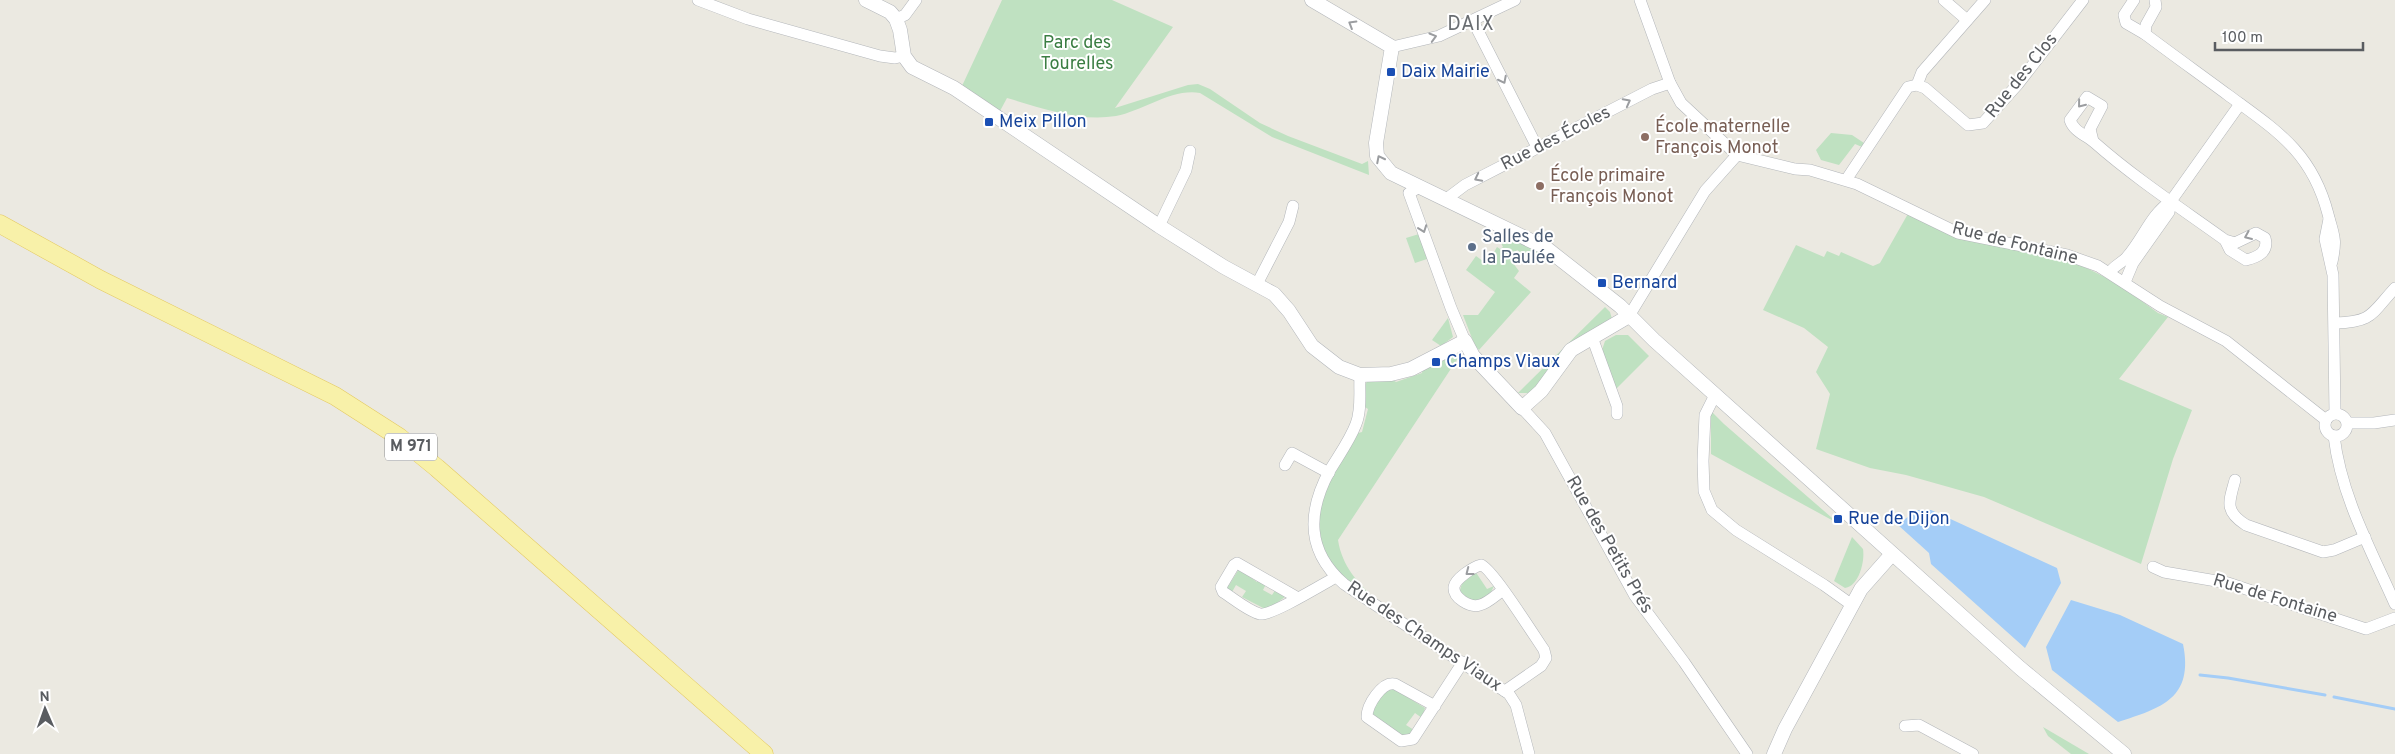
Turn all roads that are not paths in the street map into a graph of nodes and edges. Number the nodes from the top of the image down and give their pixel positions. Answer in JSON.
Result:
{"nodes":[{"id":1,"x":698,"y":0,"type":"edge"},
{"id":2,"x":866,"y":0,"type":"edge"},
{"id":3,"x":916,"y":0,"type":"edge"},
{"id":4,"x":1312,"y":0,"type":"edge"},
{"id":5,"x":1515,"y":0,"type":"edge"},
{"id":6,"x":1640,"y":0,"type":"edge"},
{"id":7,"x":1944,"y":0,"type":"edge"},
{"id":8,"x":1985,"y":0,"type":"edge"},
{"id":9,"x":2082,"y":0,"type":"edge"},
{"id":10,"x":2134,"y":0,"type":"edge"},
{"id":11,"x":2155,"y":0,"type":"edge"},
{"id":12,"x":896,"y":19,"type":"junction"},
{"id":13,"x":1967,"y":20,"type":"junction"},
{"id":14,"x":1473,"y":21,"type":"junction"},
{"id":15,"x":2145,"y":34,"type":"junction"},
{"id":16,"x":1392,"y":48,"type":"junction"},
{"id":17,"x":904,"y":56,"type":"junction"},
{"id":18,"x":1670,"y":83,"type":"junction"},
{"id":19,"x":1917,"y":85,"type":"junction"},
{"id":20,"x":2240,"y":104,"type":"junction"},
{"id":21,"x":2093,"y":141,"type":"dead end"},
{"id":22,"x":1537,"y":147,"type":"junction"},
{"id":23,"x":1190,"y":151,"type":"dead end"},
{"id":24,"x":1737,"y":155,"type":"junction"},
{"id":25,"x":1846,"y":180,"type":"junction"},
{"id":26,"x":1418,"y":188,"type":"junction"},
{"id":27,"x":2171,"y":201,"type":"junction"},
{"id":28,"x":1447,"y":202,"type":"junction"},
{"id":29,"x":1293,"y":206,"type":"dead end"},
{"id":30,"x":0,"y":224,"type":"edge"},
{"id":31,"x":1158,"y":226,"type":"junction"},
{"id":32,"x":2226,"y":240,"type":"dead end"},
{"id":33,"x":2110,"y":272,"type":"junction"},
{"id":34,"x":2125,"y":282,"type":"junction"},
{"id":35,"x":1258,"y":284,"type":"junction"},
{"id":36,"x":2395,"y":288,"type":"edge"},
{"id":37,"x":1629,"y":316,"type":"junction"},
{"id":38,"x":2335,"y":323,"type":"junction"},
{"id":39,"x":1592,"y":337,"type":"junction"},
{"id":40,"x":1465,"y":341,"type":"junction"},
{"id":41,"x":1360,"y":375,"type":"junction"},
{"id":42,"x":1715,"y":395,"type":"junction"},
{"id":43,"x":1522,"y":408,"type":"junction"},
{"id":44,"x":2336,"y":413,"type":"junction"},
{"id":45,"x":1616,"y":414,"type":"dead end"},
{"id":46,"x":2326,"y":420,"type":"junction"},
{"id":47,"x":2395,"y":420,"type":"edge"},
{"id":48,"x":2348,"y":423,"type":"junction"},
{"id":49,"x":2334,"y":436,"type":"junction"},
{"id":50,"x":1285,"y":465,"type":"dead end"},
{"id":51,"x":1329,"y":473,"type":"junction"},
{"id":52,"x":2235,"y":480,"type":"dead end"},
{"id":53,"x":2365,"y":537,"type":"junction"},
{"id":54,"x":1892,"y":554,"type":"junction"},
{"id":55,"x":2154,"y":566,"type":"dead end"},
{"id":56,"x":1336,"y":577,"type":"junction"},
{"id":57,"x":2390,"y":580,"type":"edge"},
{"id":58,"x":1503,"y":590,"type":"dead end"},
{"id":59,"x":1298,"y":598,"type":"junction"},
{"id":60,"x":2395,"y":604,"type":"edge"},
{"id":61,"x":1852,"y":605,"type":"junction"},
{"id":62,"x":2395,"y":618,"type":"edge"},
{"id":63,"x":1463,"y":662,"type":"junction"},
{"id":64,"x":1506,"y":691,"type":"junction"},
{"id":65,"x":1434,"y":706,"type":"junction"},
{"id":66,"x":1905,"y":726,"type":"dead end"},
{"id":67,"x":764,"y":754,"type":"edge"},
{"id":68,"x":1528,"y":754,"type":"edge"},
{"id":69,"x":1747,"y":754,"type":"edge"},
{"id":70,"x":1774,"y":754,"type":"edge"},
{"id":71,"x":1973,"y":754,"type":"edge"},
{"id":72,"x":2124,"y":754,"type":"edge"}],
"edges":[{"from":1,"to":17,"type":"street"},
{"from":2,"to":12,"type":"street"},
{"from":3,"to":12,"type":"street"},
{"from":16,"to":4,"type":"street","one_way":true},
{"from":5,"to":14,"type":"street"},
{"from":6,"to":18,"type":"street","name":"Rue de Fontaine"},
{"from":7,"to":13,"type":"street"},
{"from":8,"to":13,"type":"street"},
{"from":9,"to":19,"type":"street","name":"Rue des Clos"},
{"from":10,"to":15,"type":"street"},
{"from":11,"to":15,"type":"street"},
{"from":12,"to":17,"type":"street"},
{"from":13,"to":19,"type":"street"},
{"from":16,"to":14,"type":"street","one_way":true},
{"from":14,"to":22,"type":"street","one_way":true},
{"from":15,"to":20,"type":"street"},
{"from":26,"to":16,"type":"street","one_way":true},
{"from":17,"to":31,"type":"street"},
{"from":22,"to":18,"type":"street","name":"Rue des Écoles","one_way":true},
{"from":18,"to":24,"type":"street","name":"Rue de Fontaine"},
{"from":19,"to":25,"type":"street"},
{"from":20,"to":27,"type":"street"},
{"from":20,"to":38,"type":"street"},
{"from":21,"to":27,"type":"street"},
{"from":22,"to":28,"type":"street","name":"Rue des Écoles","one_way":true},
{"from":23,"to":31,"type":"street"},
{"from":24,"to":25,"type":"street","name":"Rue de Fontaine"},
{"from":24,"to":37,"type":"street"},
{"from":25,"to":33,"type":"street","name":"Rue de Fontaine"},
{"from":26,"to":28,"type":"street"},
{"from":26,"to":40,"type":"street","one_way":true},
{"from":27,"to":32,"type":"street"},
{"from":27,"to":33,"type":"street"},
{"from":27,"to":34,"type":"street"},
{"from":28,"to":37,"type":"street"},
{"from":29,"to":35,"type":"street"},
{"from":30,"to":67,"type":"main road","number":"M 971"},
{"from":31,"to":35,"type":"street"},
{"from":33,"to":34,"type":"street","name":"Rue de Fontaine"},
{"from":34,"to":46,"type":"street","name":"Rue de Fontaine"},
{"from":35,"to":41,"type":"street"},
{"from":36,"to":38,"type":"street"},
{"from":37,"to":39,"type":"street"},
{"from":37,"to":42,"type":"street"},
{"from":38,"to":44,"type":"street"},
{"from":39,"to":43,"type":"street"},
{"from":39,"to":45,"type":"street"},
{"from":40,"to":41,"type":"street"},
{"from":40,"to":43,"type":"street","name":"Rue des Petits Prés"},
{"from":41,"to":51,"type":"street","name":"Rue des Champs Viaux"},
{"from":42,"to":54,"type":"street"},
{"from":42,"to":61,"type":"street"},
{"from":43,"to":69,"type":"street","name":"Rue des Petits Prés"},
{"from":44,"to":46,"type":"street"},
{"from":44,"to":48,"type":"street"},
{"from":46,"to":49,"type":"street"},
{"from":47,"to":48,"type":"street"},
{"from":48,"to":49,"type":"street"},
{"from":49,"to":53,"type":"street"},
{"from":50,"to":51,"type":"street"},
{"from":51,"to":56,"type":"street","name":"Rue des Champs Viaux"},
{"from":52,"to":53,"type":"street"},
{"from":53,"to":57,"type":"street"},
{"from":54,"to":61,"type":"street"},
{"from":54,"to":72,"type":"street"},
{"from":55,"to":62,"type":"street","name":"Rue de Fontaine"},
{"from":56,"to":59,"type":"street","name":"Rue des Champs Viaux"},
{"from":56,"to":63,"type":"street","name":"Rue des Champs Viaux"},
{"from":57,"to":60,"type":"street"},
{"from":58,"to":64,"type":"street"},
{"from":59,"to":59,"type":"street","name":"Rue des Champs Viaux"},
{"from":61,"to":70,"type":"street"},
{"from":63,"to":64,"type":"street","name":"Rue des Champs Viaux"},
{"from":63,"to":65,"type":"street"},
{"from":64,"to":68,"type":"street","name":"Rue des Champs Viaux"},
{"from":65,"to":65,"type":"street"},
{"from":66,"to":71,"type":"street"}]}
